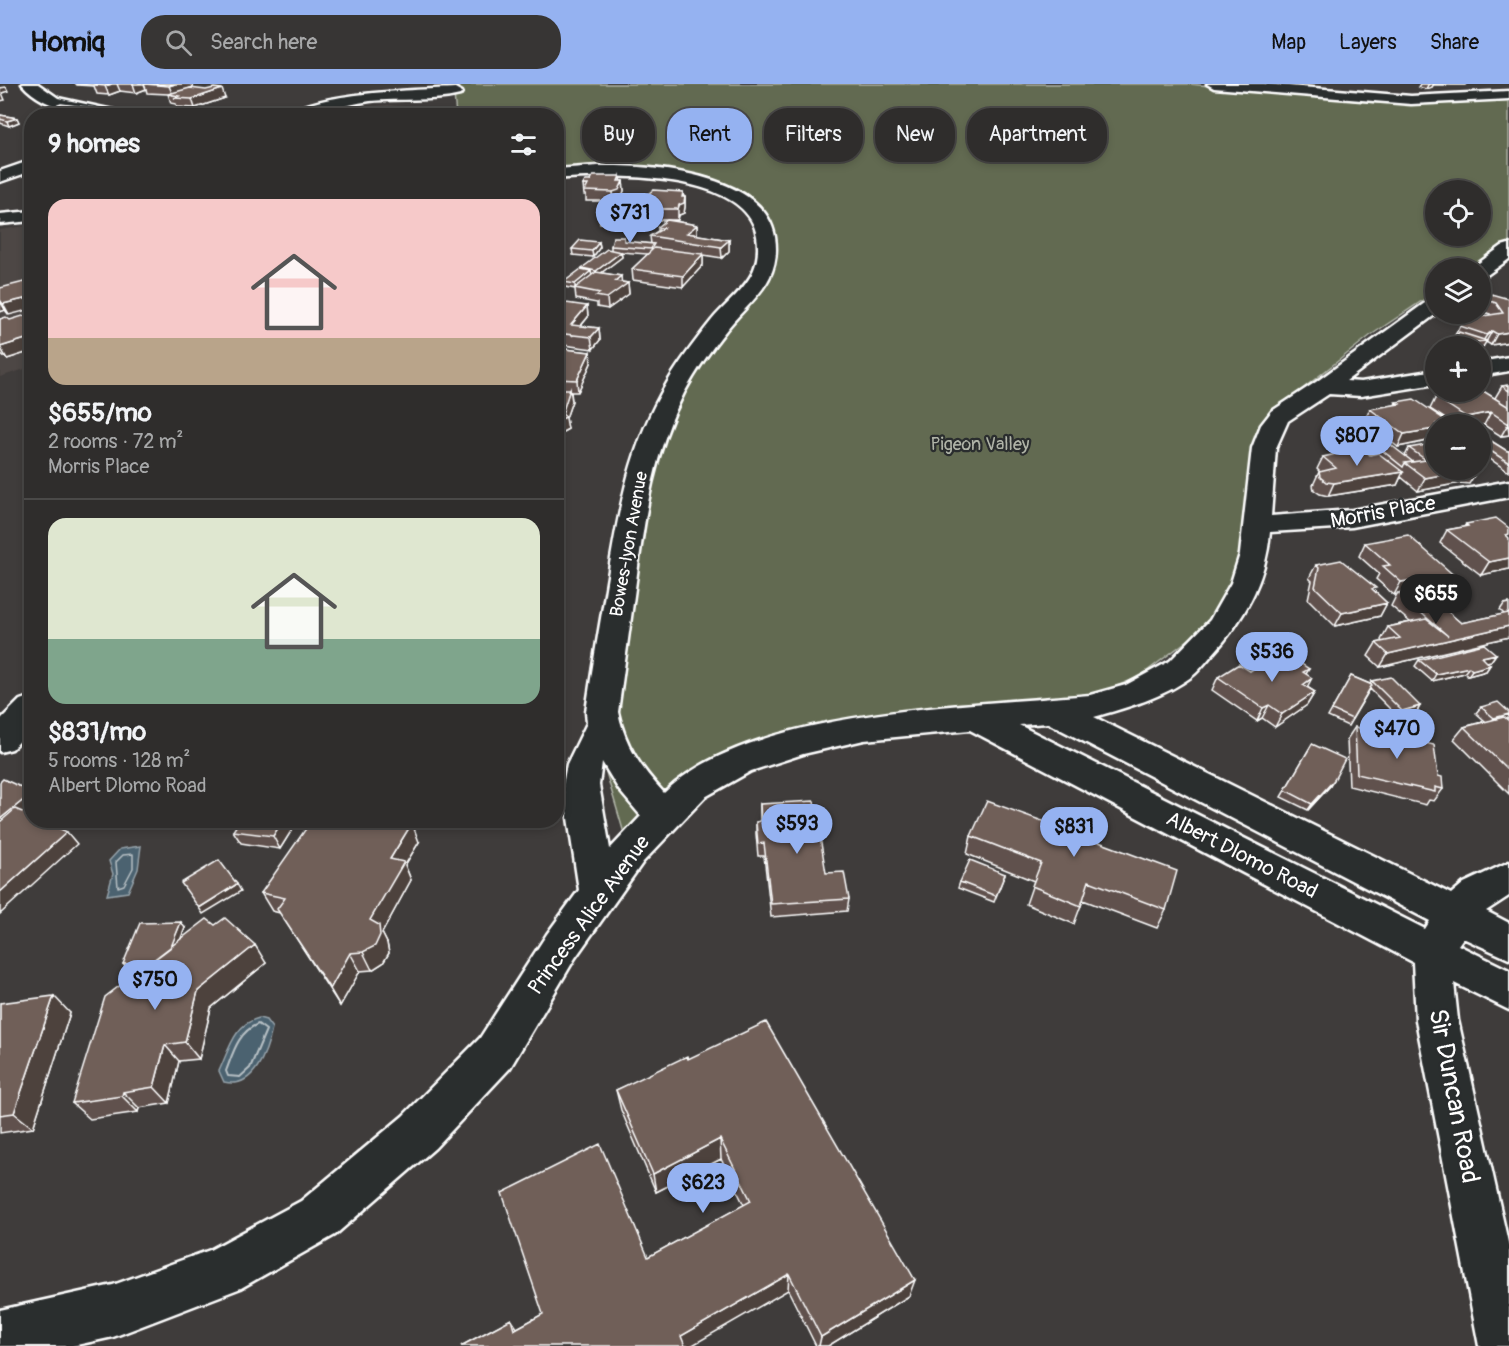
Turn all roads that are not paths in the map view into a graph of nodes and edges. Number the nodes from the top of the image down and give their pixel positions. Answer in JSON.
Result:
{"nodes":[{"id":1,"x":30,"y":84,"type":"edge"},
{"id":2,"x":344,"y":84,"type":"edge"},
{"id":3,"x":1214,"y":84,"type":"edge"},
{"id":4,"x":1374,"y":84,"type":"edge"},
{"id":5,"x":1391,"y":84,"type":"edge"},
{"id":6,"x":455,"y":93,"type":"edge"},
{"id":7,"x":1509,"y":96,"type":"edge"},
{"id":8,"x":1358,"y":98,"type":"junction"},
{"id":9,"x":360,"y":99,"type":"junction"},
{"id":10,"x":1460,"y":99,"type":"junction"},
{"id":11,"x":85,"y":108,"type":"edge"},
{"id":12,"x":318,"y":108,"type":"edge"},
{"id":13,"x":24,"y":168,"type":"edge"},
{"id":14,"x":564,"y":174,"type":"edge"},
{"id":15,"x":0,"y":177,"type":"edge"},
{"id":16,"x":24,"y":217,"type":"edge"},
{"id":17,"x":0,"y":219,"type":"edge"},
{"id":18,"x":1509,"y":250,"type":"edge"},
{"id":19,"x":1491,"y":263,"type":"edge"},
{"id":20,"x":1425,"y":312,"type":"edge"},
{"id":21,"x":1509,"y":364,"type":"edge"},
{"id":22,"x":1491,"y":367,"type":"edge"},
{"id":23,"x":1425,"y":379,"type":"edge"},
{"id":24,"x":1324,"y":387,"type":"junction"},
{"id":25,"x":1509,"y":489,"type":"edge"},
{"id":26,"x":1256,"y":524,"type":"junction"},
{"id":27,"x":1055,"y":712,"type":"junction"},
{"id":28,"x":24,"y":716,"type":"edge"},
{"id":29,"x":975,"y":718,"type":"junction"},
{"id":30,"x":603,"y":724,"type":"junction"},
{"id":31,"x":0,"y":740,"type":"edge"},
{"id":32,"x":663,"y":816,"type":"junction"},
{"id":33,"x":1509,"y":878,"type":"edge"},
{"id":34,"x":599,"y":894,"type":"junction"},
{"id":35,"x":1455,"y":915,"type":"junction"},
{"id":36,"x":1509,"y":942,"type":"edge"},
{"id":37,"x":1433,"y":952,"type":"junction"},
{"id":38,"x":1509,"y":991,"type":"edge"},
{"id":39,"x":0,"y":1336,"type":"edge"},
{"id":40,"x":1505,"y":1346,"type":"edge"}],
"edges":[{"from":1,"to":11,"type":"street"},
{"from":2,"to":9,"type":"street"},
{"from":3,"to":8,"type":"street"},
{"from":4,"to":8,"type":"street"},
{"from":5,"to":10,"type":"street"},
{"from":6,"to":9,"type":"street"},
{"from":7,"to":10,"type":"street"},
{"from":8,"to":10,"type":"street"},
{"from":9,"to":12,"type":"street"},
{"from":13,"to":15,"type":"street"},
{"from":14,"to":30,"type":"street","name":"Bowes-lyon Avenue"},
{"from":16,"to":17,"type":"street"},
{"from":18,"to":19,"type":"street"},
{"from":20,"to":24,"type":"street","name":"Princess Alice Avenue"},
{"from":21,"to":22,"type":"street"},
{"from":23,"to":24,"type":"street"},
{"from":24,"to":26,"type":"street","name":"Princess Alice Avenue"},
{"from":25,"to":26,"type":"street","name":"Morris Place"},
{"from":26,"to":27,"type":"street","name":"Princess Alice Avenue"},
{"from":27,"to":29,"type":"street","name":"Princess Alice Avenue"},
{"from":27,"to":35,"type":"street","name":"Albert Dlomo Road"},
{"from":28,"to":31,"type":"street"},
{"from":29,"to":32,"type":"street","name":"Princess Alice Avenue"},
{"from":29,"to":37,"type":"street","name":"Albert Dlomo Road"},
{"from":30,"to":32,"type":"street","name":"Bowes-lyon Avenue"},
{"from":30,"to":34,"type":"street"},
{"from":32,"to":34,"type":"street","name":"Princess Alice Avenue"},
{"from":33,"to":35,"type":"street"},
{"from":34,"to":39,"type":"street","name":"Princess Alice Avenue"},
{"from":35,"to":36,"type":"street","name":"Albert Dlomo Road"},
{"from":35,"to":37,"type":"street"},
{"from":37,"to":38,"type":"street","name":"Albert Dlomo Road"},
{"from":37,"to":40,"type":"street","name":"Sir Duncan Road"}]}
